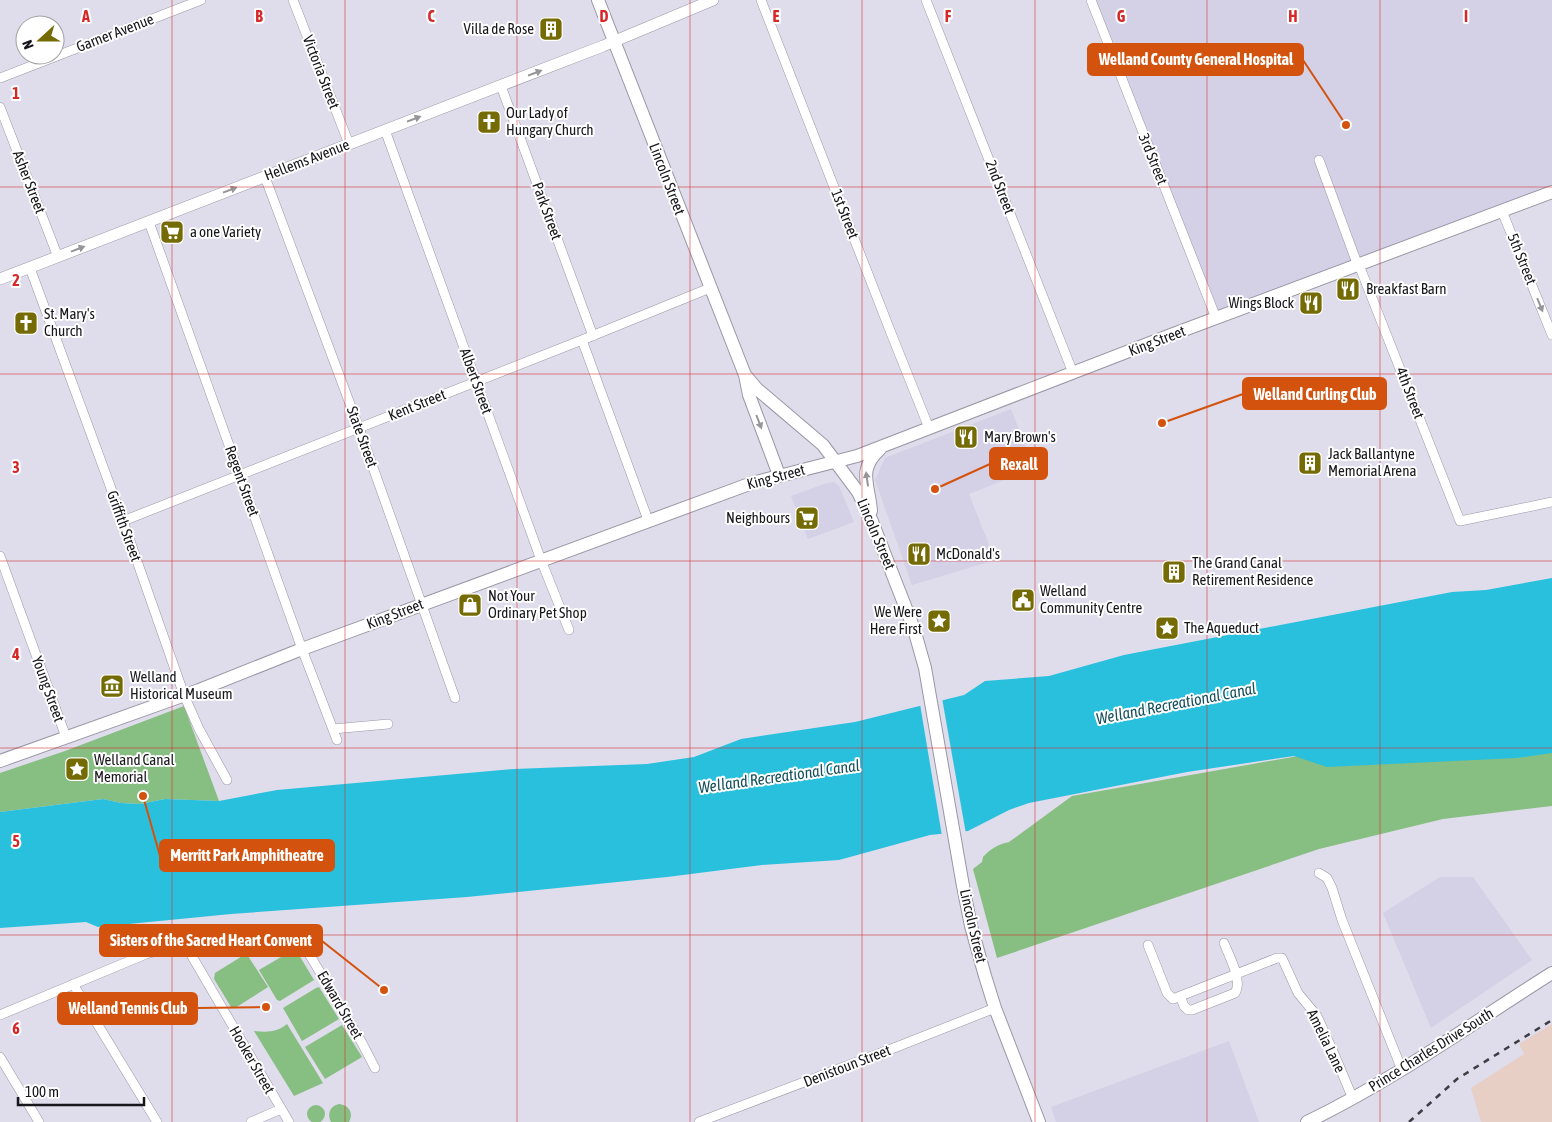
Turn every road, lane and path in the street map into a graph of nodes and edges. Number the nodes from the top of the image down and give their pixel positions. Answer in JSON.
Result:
{"nodes":[{"id":1,"x":201,"y":0,"type":"edge"},
{"id":2,"x":293,"y":0,"type":"edge"},
{"id":3,"x":598,"y":0,"type":"edge"},
{"id":4,"x":713,"y":0,"type":"edge"},
{"id":5,"x":762,"y":0,"type":"edge"},
{"id":6,"x":926,"y":0,"type":"edge"},
{"id":7,"x":1091,"y":0,"type":"edge"},
{"id":8,"x":614,"y":42,"type":"junction"},
{"id":9,"x":0,"y":78,"type":"edge"},
{"id":10,"x":501,"y":86,"type":"junction"},
{"id":11,"x":0,"y":107,"type":"edge"},
{"id":12,"x":385,"y":130,"type":"junction"},
{"id":13,"x":349,"y":144,"type":"junction"},
{"id":14,"x":1319,"y":160,"type":"dead end"},
{"id":15,"x":265,"y":177,"type":"junction"},
{"id":16,"x":1552,"y":192,"type":"edge"},
{"id":17,"x":1502,"y":211,"type":"junction"},
{"id":18,"x":149,"y":222,"type":"junction"},
{"id":19,"x":58,"y":257,"type":"junction"},
{"id":20,"x":1358,"y":265,"type":"junction"},
{"id":21,"x":30,"y":268,"type":"junction"},
{"id":22,"x":0,"y":279,"type":"edge"},
{"id":23,"x":710,"y":288,"type":"junction"},
{"id":24,"x":1216,"y":318,"type":"junction"},
{"id":25,"x":1552,"y":335,"type":"edge"},
{"id":26,"x":592,"y":336,"type":"junction"},
{"id":27,"x":582,"y":340,"type":"junction"},
{"id":28,"x":1073,"y":373,"type":"junction"},
{"id":29,"x":745,"y":375,"type":"junction"},
{"id":30,"x":476,"y":382,"type":"junction"},
{"id":31,"x":359,"y":428,"type":"junction"},
{"id":32,"x":929,"y":428,"type":"junction"},
{"id":33,"x":884,"y":446,"type":"junction"},
{"id":34,"x":836,"y":461,"type":"junction"},
{"id":35,"x":240,"y":475,"type":"junction"},
{"id":36,"x":779,"y":475,"type":"junction"},
{"id":37,"x":1552,"y":502,"type":"edge"},
{"id":38,"x":872,"y":519,"type":"junction"},
{"id":39,"x":648,"y":520,"type":"junction"},
{"id":40,"x":123,"y":521,"type":"junction"},
{"id":41,"x":0,"y":556,"type":"edge"},
{"id":42,"x":540,"y":560,"type":"junction"},
{"id":43,"x":421,"y":604,"type":"junction"},
{"id":44,"x":569,"y":630,"type":"dead end"},
{"id":45,"x":302,"y":649,"type":"junction"},
{"id":46,"x":184,"y":695,"type":"junction"},
{"id":47,"x":455,"y":698,"type":"dead end"},
{"id":48,"x":388,"y":724,"type":"dead end"},
{"id":49,"x":332,"y":729,"type":"junction"},
{"id":50,"x":66,"y":737,"type":"junction"},
{"id":51,"x":336,"y":740,"type":"dead end"},
{"id":52,"x":0,"y":761,"type":"edge"},
{"id":53,"x":227,"y":780,"type":"dead end"},
{"id":54,"x":1319,"y":873,"type":"dead end"},
{"id":55,"x":1224,"y":943,"type":"dead end"},
{"id":56,"x":1148,"y":945,"type":"dead end"},
{"id":57,"x":186,"y":946,"type":"junction"},
{"id":58,"x":1552,"y":973,"type":"edge"},
{"id":59,"x":1236,"y":974,"type":"junction"},
{"id":60,"x":73,"y":984,"type":"junction"},
{"id":61,"x":1180,"y":996,"type":"junction"},
{"id":62,"x":995,"y":1008,"type":"junction"},
{"id":63,"x":0,"y":1015,"type":"edge"},
{"id":64,"x":0,"y":1057,"type":"edge"},
{"id":65,"x":375,"y":1068,"type":"dead end"},
{"id":66,"x":1402,"y":1070,"type":"junction"},
{"id":67,"x":1353,"y":1099,"type":"junction"},
{"id":68,"x":282,"y":1109,"type":"junction"},
{"id":69,"x":39,"y":1122,"type":"edge"},
{"id":70,"x":157,"y":1122,"type":"edge"},
{"id":71,"x":251,"y":1122,"type":"edge"},
{"id":72,"x":290,"y":1122,"type":"edge"},
{"id":73,"x":699,"y":1122,"type":"edge"},
{"id":74,"x":1039,"y":1122,"type":"edge"},
{"id":75,"x":1307,"y":1122,"type":"edge"}],
"edges":[{"from":1,"to":9,"type":"street","name":"Garner Avenue"},
{"from":2,"to":13,"type":"street","name":"Victoria Street"},
{"from":3,"to":8,"type":"main road","name":"Lincoln Street"},
{"from":4,"to":8,"type":"street","name":"Hellems Avenue"},
{"from":5,"to":32,"type":"street","name":"1st Street"},
{"from":6,"to":28,"type":"street","name":"2nd Street"},
{"from":7,"to":24,"type":"street","name":"3rd Street"},
{"from":10,"to":8,"type":"street","name":"Hellems Avenue","one_way":true},
{"from":8,"to":23,"type":"main road","name":"Lincoln Street"},
{"from":12,"to":10,"type":"street","name":"Hellems Avenue","one_way":true},
{"from":10,"to":26,"type":"street","name":"Park Street"},
{"from":11,"to":19,"type":"street","name":"Asher Street"},
{"from":12,"to":13,"type":"street","name":"Hellems Avenue"},
{"from":12,"to":30,"type":"street","name":"Albert Street"},
{"from":13,"to":15,"type":"street","name":"Hellems Avenue"},
{"from":14,"to":20,"type":"street","name":"4th Street"},
{"from":18,"to":15,"type":"street","name":"Hellems Avenue","one_way":true},
{"from":15,"to":31,"type":"street","name":"State Street"},
{"from":16,"to":17,"type":"main road","name":"King Street"},
{"from":17,"to":20,"type":"main road","name":"King Street"},
{"from":17,"to":25,"type":"street","name":"5th Street","one_way":true},
{"from":19,"to":18,"type":"street","name":"Hellems Avenue","one_way":true},
{"from":18,"to":35,"type":"street","name":"Regent Street"},
{"from":19,"to":21,"type":"street","name":"Hellems Avenue"},
{"from":20,"to":24,"type":"main road","name":"King Street"},
{"from":20,"to":37,"type":"street","name":"4th Street"},
{"from":21,"to":22,"type":"street","name":"Hellems Avenue"},
{"from":21,"to":40,"type":"street","name":"Griffith Street"},
{"from":23,"to":26,"type":"street","name":"Kent Street"},
{"from":23,"to":29,"type":"main road","name":"Lincoln Street"},
{"from":24,"to":28,"type":"main road","name":"King Street"},
{"from":26,"to":27,"type":"street","name":"Kent Street"},
{"from":27,"to":30,"type":"street","name":"Kent Street"},
{"from":27,"to":39,"type":"street"},
{"from":28,"to":32,"type":"main road","name":"King Street"},
{"from":29,"to":34,"type":"main road","name":"Lincoln Street"},
{"from":29,"to":36,"type":"main road","one_way":true},
{"from":30,"to":31,"type":"street","name":"Kent Street"},
{"from":30,"to":42,"type":"street","name":"Albert Street"},
{"from":31,"to":35,"type":"street","name":"Kent Street"},
{"from":31,"to":43,"type":"street","name":"State Street"},
{"from":32,"to":33,"type":"main road","name":"King Street"},
{"from":33,"to":34,"type":"main road","name":"King Street"},
{"from":38,"to":33,"type":"main road","one_way":true},
{"from":34,"to":36,"type":"main road","name":"King Street"},
{"from":34,"to":38,"type":"main road","name":"Lincoln Street"},
{"from":35,"to":40,"type":"street","name":"Kent Street"},
{"from":35,"to":45,"type":"street","name":"Regent Street"},
{"from":36,"to":39,"type":"main road","name":"King Street"},
{"from":38,"to":62,"type":"main road","name":"Lincoln Street"},
{"from":39,"to":42,"type":"main road","name":"King Street"},
{"from":40,"to":46,"type":"street","name":"Griffith Street"},
{"from":41,"to":50,"type":"street","name":"Young Street"},
{"from":42,"to":43,"type":"main road","name":"King Street"},
{"from":42,"to":44,"type":"street","name":"Albert Street"},
{"from":43,"to":45,"type":"main road","name":"King Street"},
{"from":43,"to":47,"type":"street","name":"State Street"},
{"from":45,"to":46,"type":"main road","name":"King Street"},
{"from":45,"to":49,"type":"street","name":"Regent Street"},
{"from":46,"to":50,"type":"main road","name":"King Street"},
{"from":46,"to":53,"type":"street","name":"Griffith Street"},
{"from":48,"to":49,"type":"street"},
{"from":49,"to":51,"type":"street","name":"Regent Street"},
{"from":50,"to":52,"type":"main road","name":"King Street"},
{"from":54,"to":66,"type":"street"},
{"from":55,"to":59,"type":"street"},
{"from":56,"to":61,"type":"street"},
{"from":57,"to":60,"type":"street","name":"Edward Street"},
{"from":57,"to":65,"type":"street","name":"Edward Street"},
{"from":57,"to":68,"type":"street","name":"Hooker Street"},
{"from":58,"to":66,"type":"main road","name":"Prince Charles Drive South"},
{"from":59,"to":61,"type":"street"},
{"from":59,"to":61,"type":"street"},
{"from":59,"to":67,"type":"street","name":"Amelia Lane"},
{"from":60,"to":63,"type":"street","name":"Edward Street"},
{"from":60,"to":70,"type":"street"},
{"from":62,"to":73,"type":"street","name":"Denistoun Street"},
{"from":62,"to":74,"type":"main road","name":"Lincoln Street"},
{"from":64,"to":69,"type":"street"},
{"from":66,"to":67,"type":"main road","name":"Prince Charles Drive South"},
{"from":67,"to":75,"type":"main road","name":"Prince Charles Drive South"},
{"from":68,"to":71,"type":"street"},
{"from":68,"to":72,"type":"street","name":"Hooker Street"}]}
